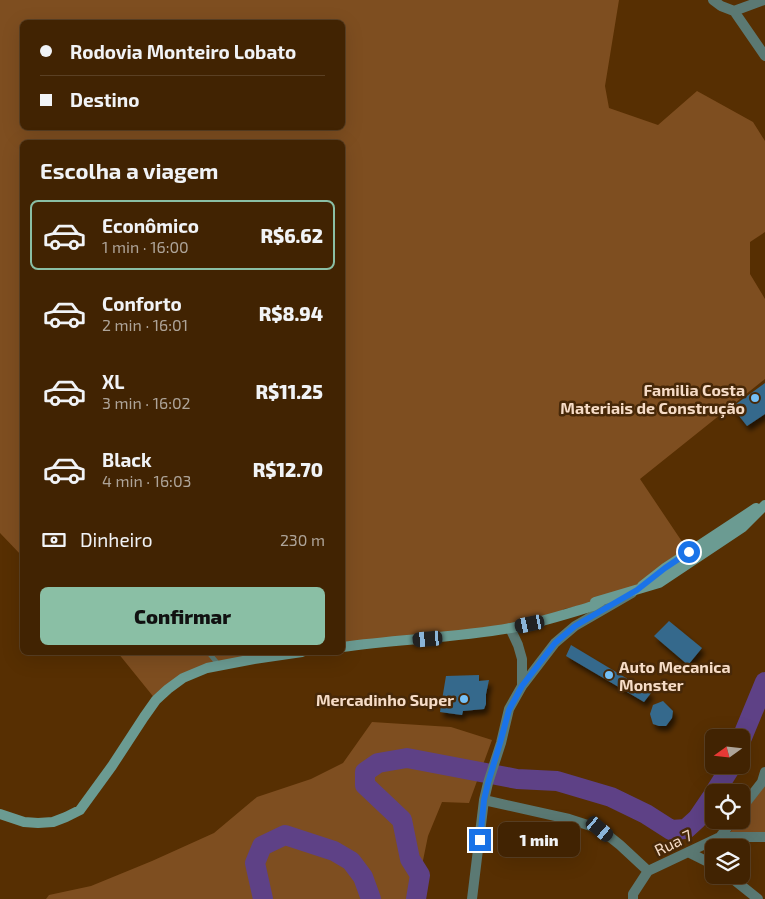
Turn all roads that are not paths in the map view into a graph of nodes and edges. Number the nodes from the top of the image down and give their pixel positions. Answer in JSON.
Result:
{"nodes":[{"id":1,"x":713,"y":0,"type":"edge"},
{"id":2,"x":764,"y":0,"type":"edge"},
{"id":3,"x":734,"y":11,"type":"junction"},
{"id":4,"x":765,"y":56,"type":"edge"},
{"id":5,"x":765,"y":504,"type":"edge"},
{"id":6,"x":637,"y":590,"type":"junction"},
{"id":7,"x":510,"y":628,"type":"junction"},
{"id":8,"x":345,"y":647,"type":"edge"},
{"id":9,"x":211,"y":655,"type":"edge"},
{"id":10,"x":283,"y":655,"type":"edge"},
{"id":11,"x":219,"y":665,"type":"junction"},
{"id":12,"x":522,"y":686,"type":"junction"},
{"id":13,"x":765,"y":772,"type":"edge"},
{"id":14,"x":750,"y":797,"type":"edge"},
{"id":15,"x":484,"y":800,"type":"junction"},
{"id":16,"x":0,"y":814,"type":"edge"},
{"id":17,"x":726,"y":829,"type":"edge"},
{"id":18,"x":720,"y":837,"type":"junction"},
{"id":19,"x":765,"y":837,"type":"edge"},
{"id":20,"x":688,"y":852,"type":"junction"},
{"id":21,"x":705,"y":860,"type":"edge"},
{"id":22,"x":648,"y":871,"type":"junction"},
{"id":23,"x":739,"y":884,"type":"edge"},
{"id":24,"x":472,"y":899,"type":"edge"},
{"id":25,"x":633,"y":899,"type":"edge"},
{"id":26,"x":758,"y":899,"type":"edge"}],
"edges":[{"from":1,"to":3,"type":"street"},
{"from":2,"to":3,"type":"street"},
{"from":3,"to":4,"type":"street"},
{"from":5,"to":6,"type":"main road"},
{"from":6,"to":7,"type":"main road"},
{"from":6,"to":12,"type":"street"},
{"from":7,"to":8,"type":"main road"},
{"from":7,"to":12,"type":"street"},
{"from":9,"to":11,"type":"lane"},
{"from":10,"to":11,"type":"main road"},
{"from":11,"to":16,"type":"main road"},
{"from":12,"to":15,"type":"street"},
{"from":13,"to":14,"type":"street"},
{"from":15,"to":22,"type":"street"},
{"from":15,"to":24,"type":"street"},
{"from":17,"to":18,"type":"street","name":"Rua 7"},
{"from":18,"to":19,"type":"street"},
{"from":18,"to":20,"type":"street","name":"Rua 7"},
{"from":20,"to":21,"type":"street"},
{"from":20,"to":22,"type":"street","name":"Rua 7"},
{"from":22,"to":25,"type":"street"},
{"from":23,"to":26,"type":"street"}]}
